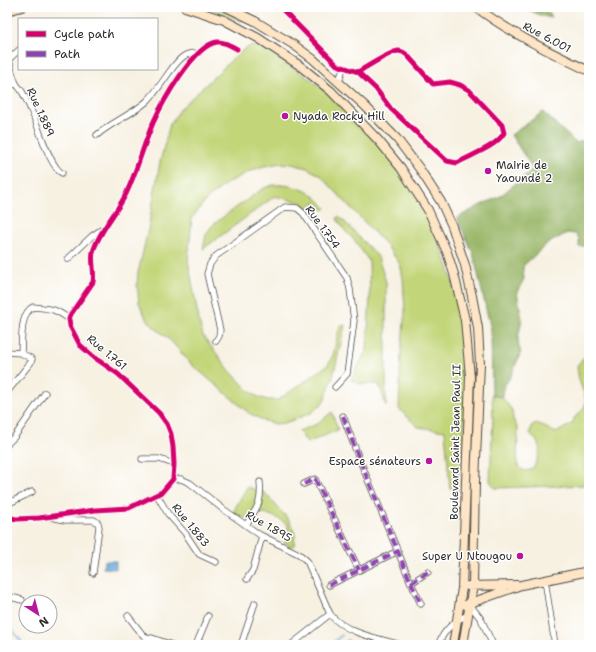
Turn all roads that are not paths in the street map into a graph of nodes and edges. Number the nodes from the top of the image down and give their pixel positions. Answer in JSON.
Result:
{"nodes":[{"id":1,"x":17,"y":7,"type":"edge"},
{"id":2,"x":185,"y":7,"type":"edge"},
{"id":3,"x":226,"y":7,"type":"edge"},
{"id":4,"x":278,"y":7,"type":"edge"},
{"id":5,"x":476,"y":7,"type":"edge"},
{"id":6,"x":7,"y":11,"type":"edge"},
{"id":7,"x":237,"y":49,"type":"dead end"},
{"id":8,"x":18,"y":51,"type":"edge"},
{"id":9,"x":199,"y":53,"type":"junction"},
{"id":10,"x":8,"y":58,"type":"edge"},
{"id":11,"x":343,"y":68,"type":"junction"},
{"id":12,"x":589,"y":71,"type":"edge"},
{"id":13,"x":358,"y":72,"type":"junction"},
{"id":14,"x":339,"y":82,"type":"junction"},
{"id":15,"x":16,"y":84,"type":"junction"},
{"id":16,"x":7,"y":85,"type":"edge"},
{"id":17,"x":97,"y":135,"type":"dead end"},
{"id":18,"x":62,"y":173,"type":"dead end"},
{"id":19,"x":105,"y":228,"type":"junction"},
{"id":20,"x":68,"y":260,"type":"dead end"},
{"id":21,"x":69,"y":319,"type":"junction"},
{"id":22,"x":216,"y":341,"type":"dead end"},
{"id":23,"x":7,"y":352,"type":"edge"},
{"id":24,"x":21,"y":353,"type":"junction"},
{"id":25,"x":335,"y":387,"type":"dead end"},
{"id":26,"x":7,"y":392,"type":"edge"},
{"id":27,"x":45,"y":393,"type":"dead end"},
{"id":28,"x":343,"y":416,"type":"dead end"},
{"id":29,"x":7,"y":444,"type":"edge"},
{"id":30,"x":142,"y":459,"type":"dead end"},
{"id":31,"x":174,"y":464,"type":"junction"},
{"id":32,"x":173,"y":479,"type":"junction"},
{"id":33,"x":260,"y":482,"type":"dead end"},
{"id":34,"x":304,"y":484,"type":"dead end"},
{"id":35,"x":32,"y":492,"type":"dead end"},
{"id":36,"x":157,"y":495,"type":"junction"},
{"id":37,"x":7,"y":504,"type":"edge"},
{"id":38,"x":49,"y":516,"type":"junction"},
{"id":39,"x":8,"y":517,"type":"edge"},
{"id":40,"x":246,"y":525,"type":"junction"},
{"id":41,"x":7,"y":526,"type":"edge"},
{"id":42,"x":262,"y":536,"type":"junction"},
{"id":43,"x":398,"y":551,"type":"junction"},
{"id":44,"x":216,"y":562,"type":"dead end"},
{"id":45,"x":359,"y":570,"type":"junction"},
{"id":46,"x":589,"y":571,"type":"edge"},
{"id":47,"x":428,"y":572,"type":"dead end"},
{"id":48,"x":93,"y":573,"type":"dead end"},
{"id":49,"x":247,"y":579,"type":"dead end"},
{"id":50,"x":544,"y":580,"type":"junction"},
{"id":51,"x":411,"y":583,"type":"junction"},
{"id":52,"x":329,"y":585,"type":"dead end"},
{"id":53,"x":472,"y":585,"type":"junction"},
{"id":54,"x":521,"y":585,"type":"junction"},
{"id":55,"x":462,"y":588,"type":"junction"},
{"id":56,"x":7,"y":596,"type":"edge"},
{"id":57,"x":18,"y":599,"type":"edge"},
{"id":58,"x":255,"y":604,"type":"dead end"},
{"id":59,"x":421,"y":604,"type":"dead end"},
{"id":60,"x":469,"y":604,"type":"junction"},
{"id":61,"x":459,"y":607,"type":"junction"},
{"id":62,"x":330,"y":614,"type":"junction"},
{"id":63,"x":468,"y":615,"type":"junction"},
{"id":64,"x":128,"y":616,"type":"dead end"},
{"id":65,"x":208,"y":616,"type":"dead end"},
{"id":66,"x":457,"y":619,"type":"junction"},
{"id":67,"x":172,"y":645,"type":"edge"},
{"id":68,"x":196,"y":645,"type":"edge"},
{"id":69,"x":241,"y":645,"type":"edge"},
{"id":70,"x":291,"y":645,"type":"edge"},
{"id":71,"x":402,"y":645,"type":"edge"},
{"id":72,"x":438,"y":645,"type":"edge"},
{"id":73,"x":453,"y":645,"type":"edge"},
{"id":74,"x":463,"y":645,"type":"edge"},
{"id":75,"x":493,"y":645,"type":"edge"},
{"id":76,"x":555,"y":645,"type":"edge"}],
"edges":[{"from":1,"to":6,"type":"main road"},
{"from":2,"to":55,"type":"main road","name":"Boulevard Saint Jean Paul II"},
{"from":3,"to":14,"type":"main road","name":"Boulevard Saint Jean Paul II"},
{"from":4,"to":11,"type":"street"},
{"from":5,"to":12,"type":"main road","name":"Rue 6.001"},
{"from":7,"to":9,"type":"street"},
{"from":8,"to":10,"type":"street"},
{"from":9,"to":17,"type":"street"},
{"from":9,"to":19,"type":"street"},
{"from":10,"to":15,"type":"street","name":"Rue 1.889"},
{"from":11,"to":13,"type":"street"},
{"from":11,"to":14,"type":"street"},
{"from":13,"to":13,"type":"street"},
{"from":14,"to":53,"type":"main road","name":"Boulevard Saint Jean Paul II"},
{"from":15,"to":16,"type":"street"},
{"from":15,"to":18,"type":"street","name":"Rue 1.889"},
{"from":19,"to":20,"type":"street"},
{"from":19,"to":21,"type":"street"},
{"from":21,"to":24,"type":"street"},
{"from":21,"to":31,"type":"street","name":"Rue 1.761"},
{"from":22,"to":25,"type":"street","name":"Rue 1.754"},
{"from":23,"to":24,"type":"street"},
{"from":24,"to":26,"type":"street"},
{"from":27,"to":29,"type":"street"},
{"from":28,"to":43,"type":"street"},
{"from":30,"to":31,"type":"street"},
{"from":31,"to":32,"type":"street","name":"Rue 1.761"},
{"from":32,"to":36,"type":"street"},
{"from":32,"to":40,"type":"street","name":"Rue 1.895"},
{"from":33,"to":40,"type":"street"},
{"from":34,"to":45,"type":"street"},
{"from":35,"to":37,"type":"street"},
{"from":36,"to":38,"type":"street"},
{"from":36,"to":44,"type":"street","name":"Rue 1.883"},
{"from":38,"to":39,"type":"street"},
{"from":38,"to":48,"type":"street"},
{"from":39,"to":41,"type":"street"},
{"from":40,"to":42,"type":"street","name":"Rue 1.895"},
{"from":42,"to":49,"type":"street"},
{"from":42,"to":62,"type":"street","name":"Rue 1.895"},
{"from":43,"to":45,"type":"street"},
{"from":43,"to":51,"type":"street"},
{"from":45,"to":52,"type":"street"},
{"from":46,"to":50,"type":"main road"},
{"from":47,"to":51,"type":"street"},
{"from":50,"to":54,"type":"main road"},
{"from":50,"to":76,"type":"street"},
{"from":51,"to":59,"type":"street"},
{"from":53,"to":54,"type":"main road"},
{"from":53,"to":55,"type":"main road"},
{"from":53,"to":60,"type":"main road","name":"Boulevard Saint Jean Paul II"},
{"from":54,"to":60,"type":"main road"},
{"from":55,"to":61,"type":"main road","name":"Boulevard Saint Jean Paul II"},
{"from":56,"to":57,"type":"street"},
{"from":58,"to":69,"type":"street"},
{"from":60,"to":61,"type":"main road"},
{"from":60,"to":63,"type":"main road","name":"Boulevard Saint Jean Paul II"},
{"from":60,"to":75,"type":"street"},
{"from":61,"to":66,"type":"main road","name":"Boulevard Saint Jean Paul II"},
{"from":62,"to":70,"type":"street"},
{"from":62,"to":71,"type":"street"},
{"from":63,"to":66,"type":"street"},
{"from":63,"to":74,"type":"main road","name":"Boulevard Saint Jean Paul II"},
{"from":64,"to":67,"type":"street"},
{"from":65,"to":68,"type":"street"},
{"from":66,"to":72,"type":"street"},
{"from":66,"to":73,"type":"main road","name":"Boulevard Saint Jean Paul II"}]}
